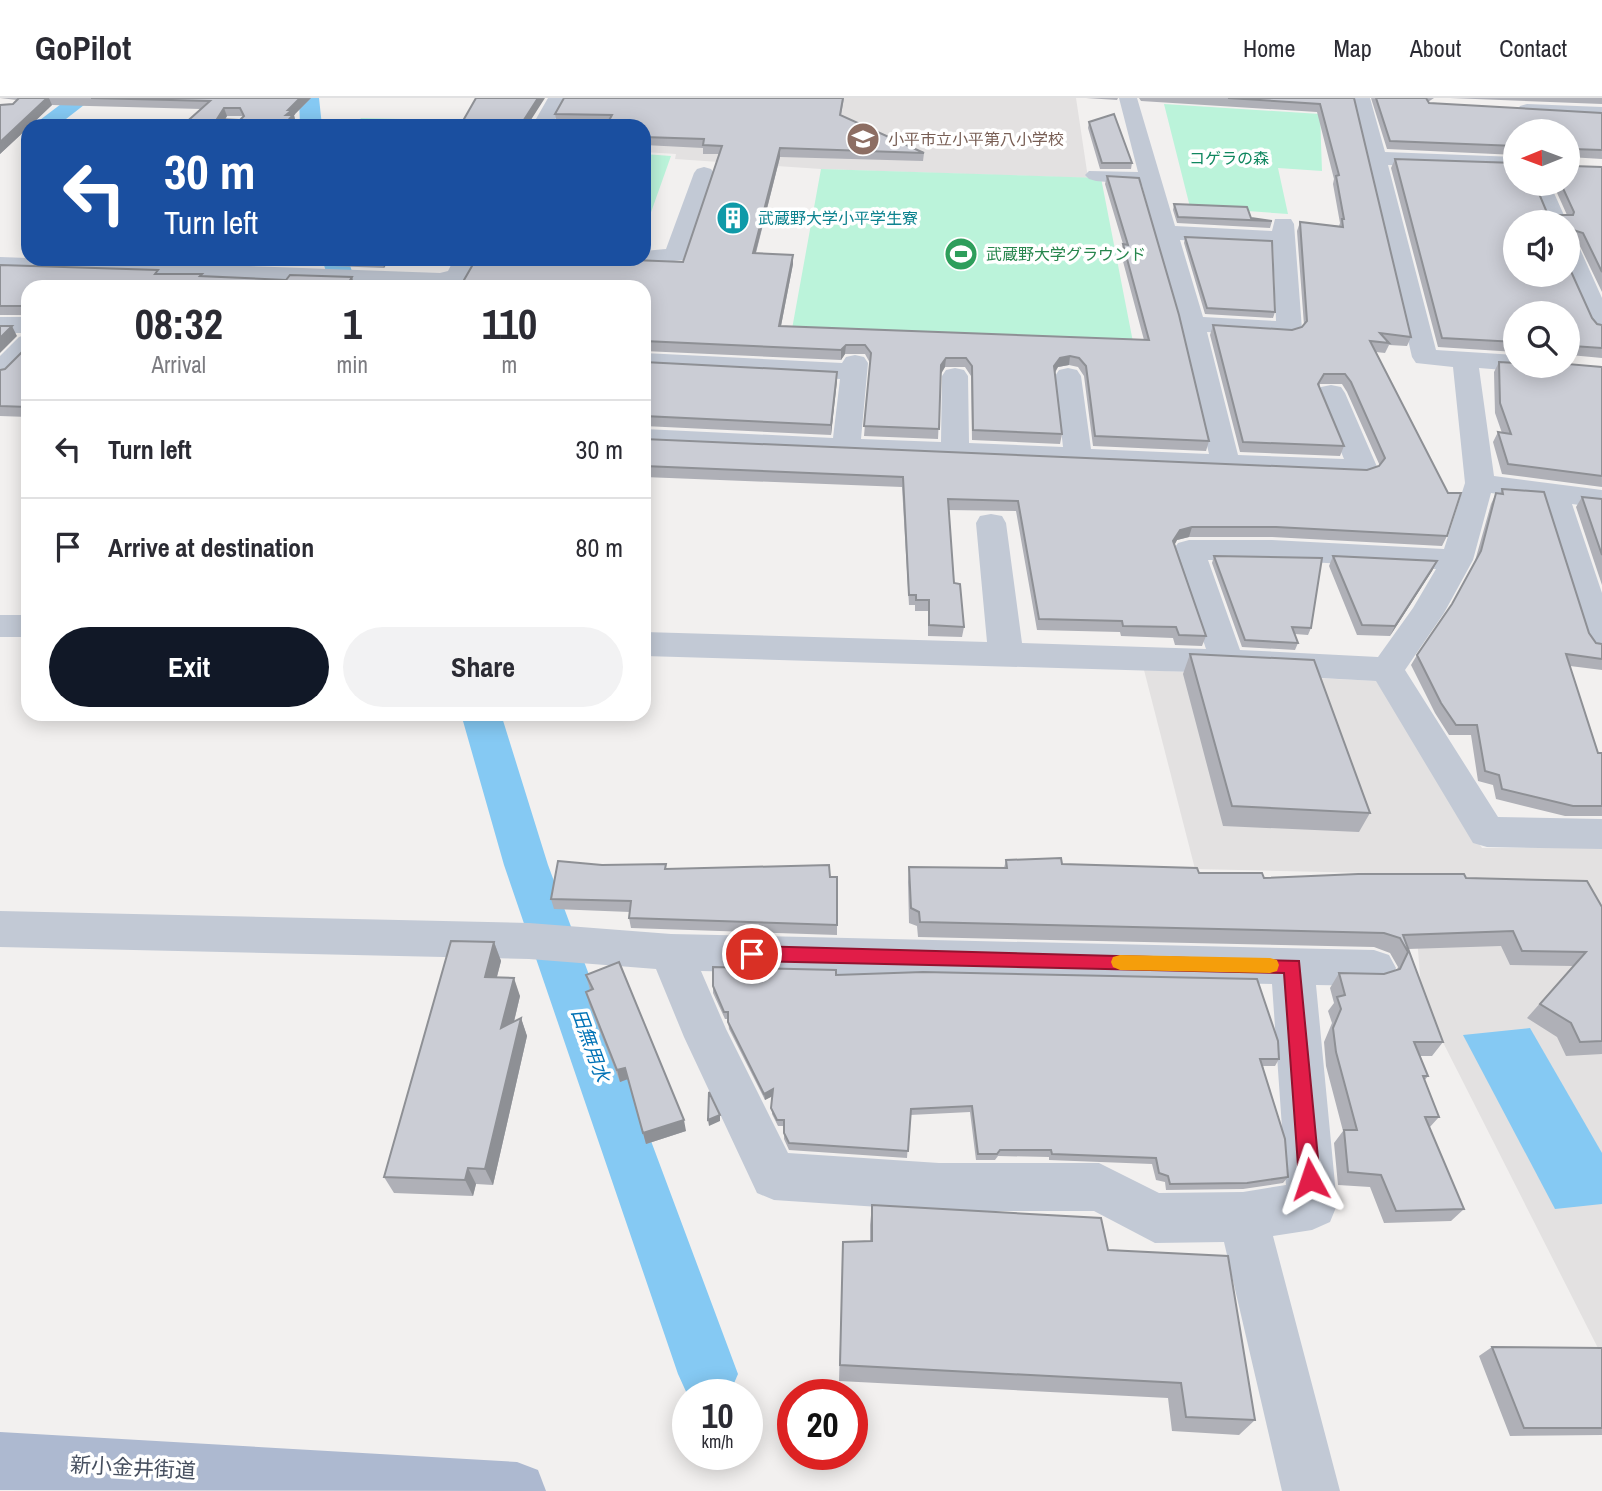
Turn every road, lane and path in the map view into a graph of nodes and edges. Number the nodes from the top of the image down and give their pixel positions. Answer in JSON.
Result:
{"nodes":[{"id":1,"x":557,"y":98,"type":"edge"},
{"id":2,"x":1128,"y":98,"type":"edge"},
{"id":3,"x":1361,"y":98,"type":"edge"},
{"id":4,"x":1527,"y":110,"type":"edge"},
{"id":5,"x":1602,"y":113,"type":"edge"},
{"id":6,"x":546,"y":119,"type":"edge"},
{"id":7,"x":1471,"y":138,"type":"edge"},
{"id":8,"x":1378,"y":158,"type":"junction"},
{"id":9,"x":1503,"y":160,"type":"edge"},
{"id":10,"x":1503,"y":163,"type":"edge"},
{"id":11,"x":704,"y":173,"type":"dead end"},
{"id":12,"x":1096,"y":175,"type":"dead end"},
{"id":13,"x":1150,"y":179,"type":"junction"},
{"id":14,"x":1166,"y":233,"type":"junction"},
{"id":15,"x":651,"y":257,"type":"edge"},
{"id":16,"x":0,"y":264,"type":"edge"},
{"id":17,"x":21,"y":264,"type":"edge"},
{"id":18,"x":204,"y":266,"type":"edge"},
{"id":19,"x":1580,"y":276,"type":"edge"},
{"id":20,"x":398,"y":280,"type":"edge"},
{"id":21,"x":1192,"y":324,"type":"junction"},
{"id":22,"x":0,"y":325,"type":"edge"},
{"id":23,"x":21,"y":325,"type":"edge"},
{"id":24,"x":1602,"y":326,"type":"edge"},
{"id":25,"x":21,"y":349,"type":"edge"},
{"id":26,"x":1465,"y":360,"type":"junction"},
{"id":27,"x":651,"y":361,"type":"edge"},
{"id":28,"x":1503,"y":362,"type":"edge"},
{"id":29,"x":0,"y":371,"type":"edge"},
{"id":30,"x":956,"y":376,"type":"dead end"},
{"id":31,"x":1068,"y":376,"type":"dead end"},
{"id":32,"x":0,"y":382,"type":"edge"},
{"id":33,"x":21,"y":383,"type":"edge"},
{"id":34,"x":1331,"y":393,"type":"dead end"},
{"id":35,"x":651,"y":438,"type":"edge"},
{"id":36,"x":846,"y":446,"type":"junction"},
{"id":37,"x":955,"y":451,"type":"junction"},
{"id":38,"x":1079,"y":456,"type":"junction"},
{"id":39,"x":1226,"y":463,"type":"junction"},
{"id":40,"x":1480,"y":484,"type":"junction"},
{"id":41,"x":1553,"y":493,"type":"junction"},
{"id":42,"x":1602,"y":499,"type":"edge"},
{"id":43,"x":990,"y":523,"type":"dead end"},
{"id":44,"x":1457,"y":559,"type":"junction"},
{"id":45,"x":0,"y":626,"type":"edge"},
{"id":46,"x":21,"y":626,"type":"edge"},
{"id":47,"x":1602,"y":643,"type":"edge"},
{"id":48,"x":651,"y":644,"type":"edge"},
{"id":49,"x":1006,"y":655,"type":"junction"},
{"id":50,"x":1227,"y":661,"type":"junction"},
{"id":51,"x":1387,"y":670,"type":"junction"},
{"id":52,"x":1602,"y":834,"type":"edge"},
{"id":53,"x":0,"y":929,"type":"edge"},
{"id":54,"x":671,"y":952,"type":"junction"},
{"id":55,"x":1292,"y":966,"type":"junction"},
{"id":56,"x":1374,"y":968,"type":"dead end"},
{"id":57,"x":1243,"y":1216,"type":"junction"},
{"id":58,"x":0,"y":1461,"type":"edge"},
{"id":59,"x":517,"y":1491,"type":"edge"},
{"id":60,"x":1311,"y":1491,"type":"edge"}],
"edges":[{"from":1,"to":6,"type":"street"},
{"from":2,"to":13,"type":"street"},
{"from":3,"to":8,"type":"street"},
{"from":4,"to":5,"type":"street"},
{"from":7,"to":9,"type":"street"},
{"from":8,"to":10,"type":"street"},
{"from":8,"to":26,"type":"street"},
{"from":11,"to":15,"type":"street"},
{"from":12,"to":13,"type":"street"},
{"from":13,"to":14,"type":"street"},
{"from":14,"to":21,"type":"street"},
{"from":14,"to":21,"type":"street"},
{"from":16,"to":17,"type":"street"},
{"from":18,"to":20,"type":"street"},
{"from":19,"to":24,"type":"street"},
{"from":21,"to":39,"type":"street"},
{"from":22,"to":23,"type":"street"},
{"from":25,"to":29,"type":"street"},
{"from":26,"to":28,"type":"street"},
{"from":26,"to":40,"type":"street"},
{"from":27,"to":36,"type":"street"},
{"from":30,"to":37,"type":"street"},
{"from":31,"to":38,"type":"street"},
{"from":32,"to":33,"type":"street"},
{"from":34,"to":39,"type":"street"},
{"from":35,"to":36,"type":"street"},
{"from":36,"to":37,"type":"street"},
{"from":37,"to":38,"type":"street"},
{"from":38,"to":39,"type":"street"},
{"from":40,"to":41,"type":"street"},
{"from":40,"to":44,"type":"street"},
{"from":41,"to":42,"type":"street"},
{"from":41,"to":47,"type":"street"},
{"from":43,"to":49,"type":"street"},
{"from":44,"to":50,"type":"street"},
{"from":44,"to":51,"type":"street"},
{"from":45,"to":46,"type":"street"},
{"from":48,"to":49,"type":"street"},
{"from":49,"to":50,"type":"street"},
{"from":50,"to":51,"type":"street"},
{"from":51,"to":52,"type":"street"},
{"from":53,"to":54,"type":"street"},
{"from":54,"to":55,"type":"street"},
{"from":54,"to":57,"type":"street"},
{"from":55,"to":56,"type":"street"},
{"from":55,"to":57,"type":"street"},
{"from":57,"to":60,"type":"street"},
{"from":58,"to":59,"type":"main road","name":"新小金井街道"}]}
